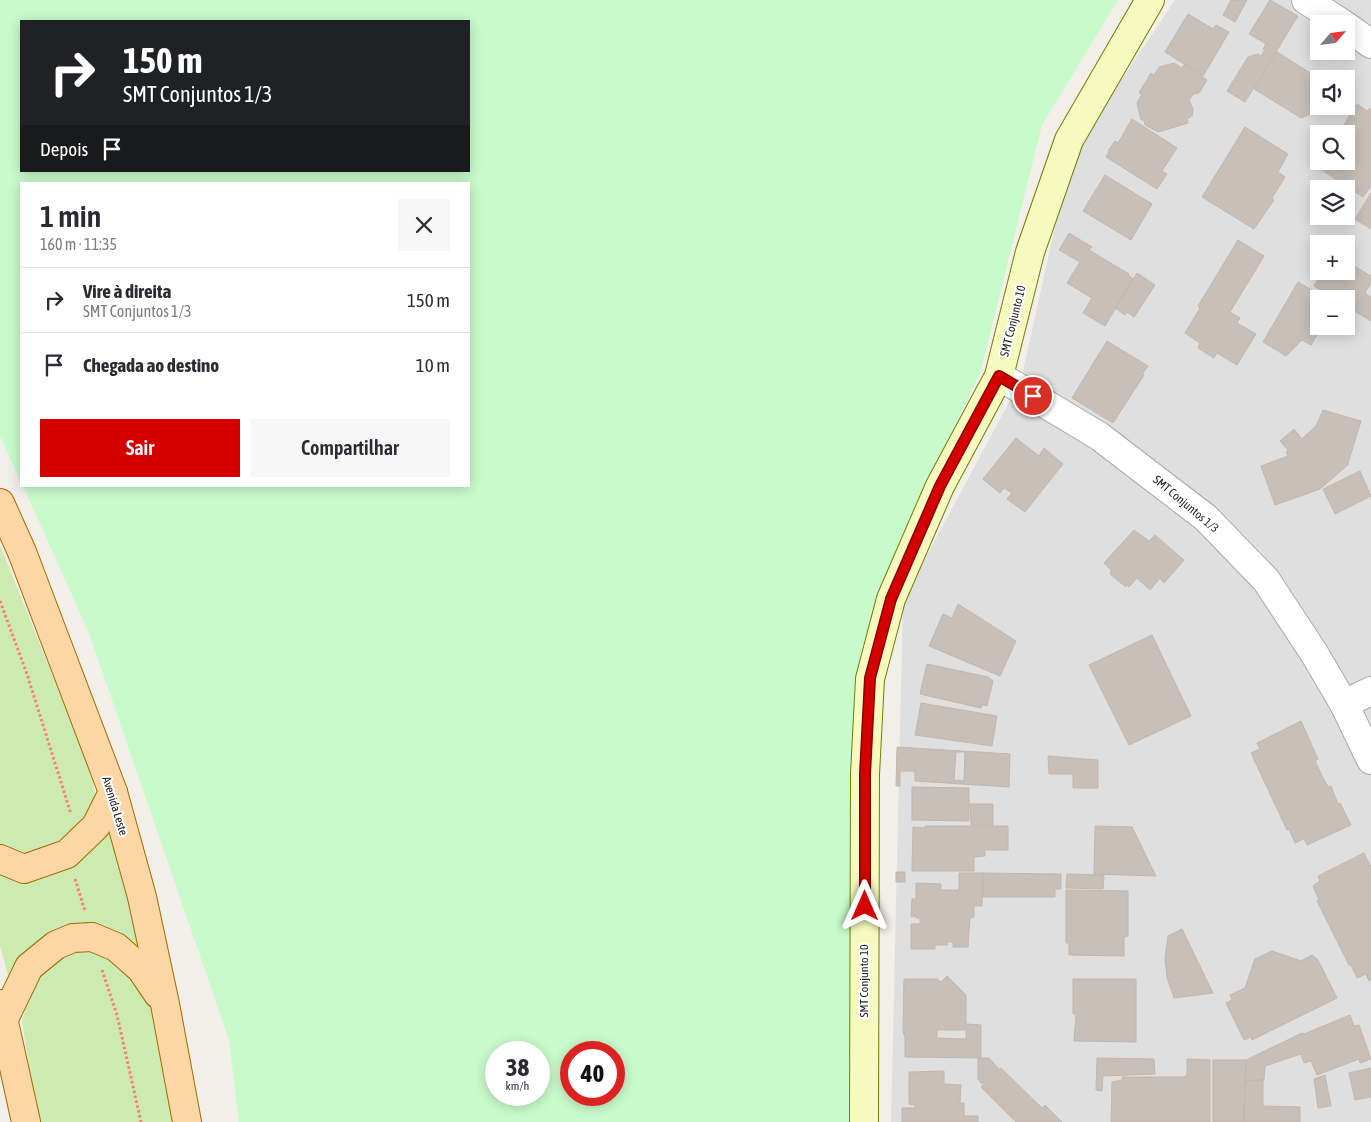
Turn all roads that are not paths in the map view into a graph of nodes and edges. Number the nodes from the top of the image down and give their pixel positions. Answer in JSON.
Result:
{"nodes":[{"id":1,"x":1150,"y":0,"type":"edge"},
{"id":2,"x":1306,"y":0,"type":"edge"},
{"id":3,"x":1329,"y":15,"type":"edge"},
{"id":4,"x":1355,"y":32,"type":"edge"},
{"id":5,"x":1371,"y":44,"type":"edge"},
{"id":6,"x":999,"y":376,"type":"junction"},
{"id":7,"x":0,"y":503,"type":"edge"},
{"id":8,"x":1371,"y":691,"type":"edge"},
{"id":9,"x":1344,"y":704,"type":"junction"},
{"id":10,"x":1371,"y":760,"type":"edge"},
{"id":11,"x":113,"y":792,"type":"junction"},
{"id":12,"x":0,"y":859,"type":"edge"},
{"id":13,"x":165,"y":1004,"type":"junction"},
{"id":14,"x":2,"y":1012,"type":"edge"},
{"id":15,"x":26,"y":1122,"type":"edge"},
{"id":16,"x":187,"y":1122,"type":"edge"},
{"id":17,"x":864,"y":1122,"type":"edge"}],
"edges":[{"from":1,"to":6,"type":"street","name":"SMT Conjunto 10"},
{"from":2,"to":3,"type":"street"},
{"from":4,"to":5,"type":"street"},
{"from":6,"to":9,"type":"street","name":"SMT Conjuntos 1/3"},
{"from":6,"to":17,"type":"street","name":"SMT Conjunto 10"},
{"from":7,"to":11,"type":"main road","name":"Avenida Leste"},
{"from":8,"to":9,"type":"street"},
{"from":9,"to":10,"type":"street","name":"SMT Conjuntos 1/3"},
{"from":11,"to":12,"type":"main road"},
{"from":11,"to":13,"type":"main road","name":"Avenida Leste"},
{"from":13,"to":14,"type":"main road"},
{"from":13,"to":16,"type":"main road","name":"Avenida Leste"},
{"from":14,"to":15,"type":"main road"}]}
